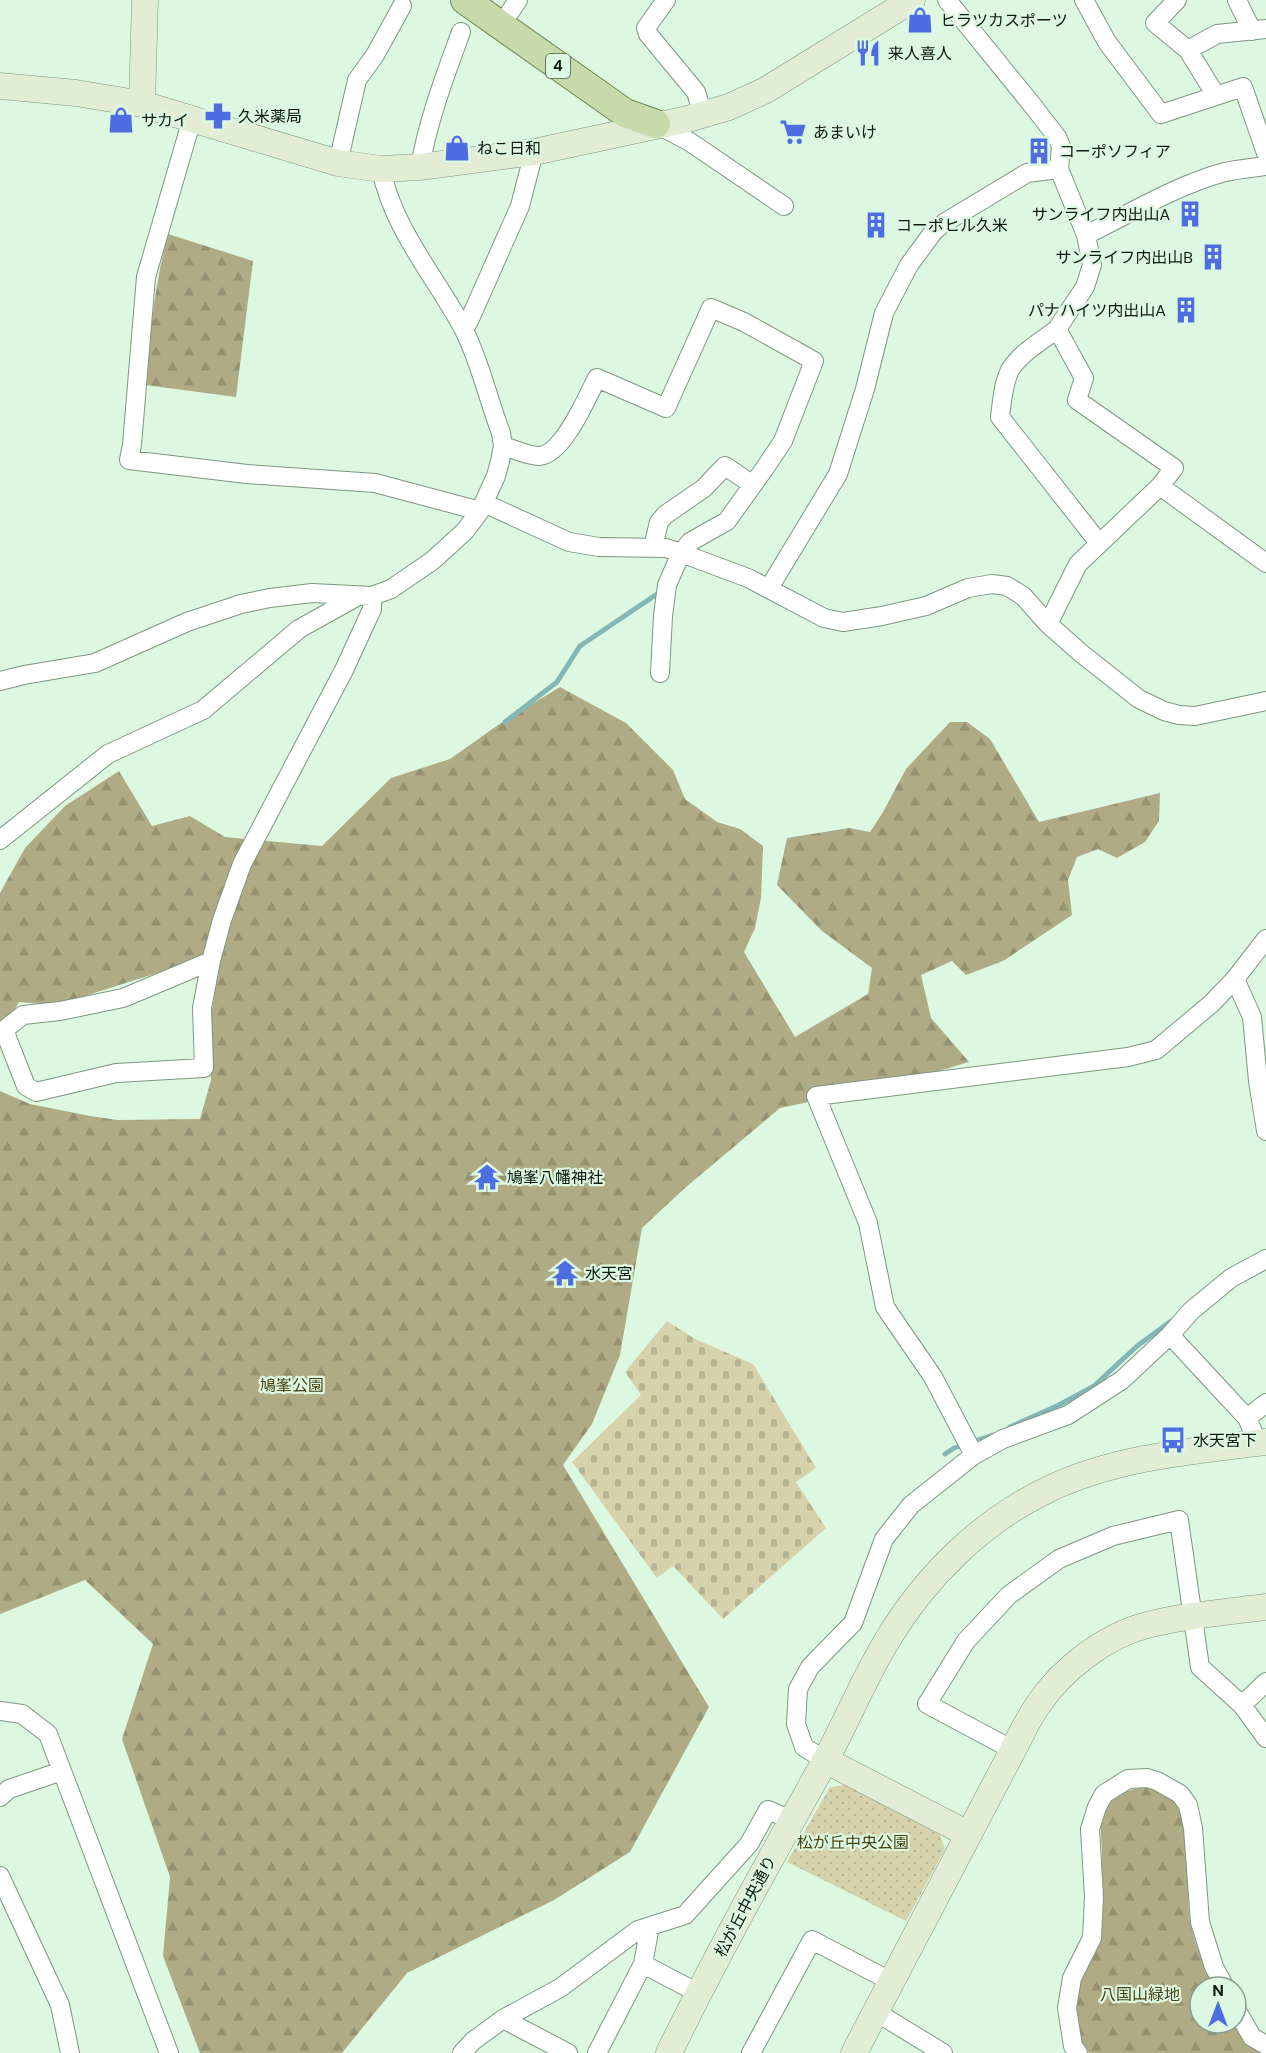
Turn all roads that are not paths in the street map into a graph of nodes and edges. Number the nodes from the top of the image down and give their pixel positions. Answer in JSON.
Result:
{"nodes":[{"id":1,"x":145,"y":0,"type":"edge"},
{"id":2,"x":465,"y":0,"type":"edge"},
{"id":3,"x":666,"y":0,"type":"edge"},
{"id":4,"x":912,"y":0,"type":"edge"},
{"id":5,"x":947,"y":0,"type":"edge"},
{"id":6,"x":1084,"y":0,"type":"edge"},
{"id":7,"x":1177,"y":0,"type":"edge"},
{"id":8,"x":1237,"y":0,"type":"edge"},
{"id":9,"x":507,"y":4,"type":"edge"},
{"id":10,"x":402,"y":6,"type":"dead end"},
{"id":11,"x":1259,"y":30,"type":"edge"},
{"id":12,"x":461,"y":32,"type":"dead end"},
{"id":13,"x":1188,"y":50,"type":"junction"},
{"id":14,"x":0,"y":86,"type":"edge"},
{"id":15,"x":1215,"y":94,"type":"junction"},
{"id":16,"x":142,"y":104,"type":"junction"},
{"id":17,"x":703,"y":115,"type":"junction"},
{"id":18,"x":192,"y":119,"type":"junction"},
{"id":19,"x":656,"y":124,"type":"junction"},
{"id":20,"x":534,"y":152,"type":"junction"},
{"id":21,"x":1266,"y":153,"type":"edge"},
{"id":22,"x":338,"y":163,"type":"junction"},
{"id":23,"x":420,"y":166,"type":"junction"},
{"id":24,"x":1266,"y":166,"type":"edge"},
{"id":25,"x":381,"y":169,"type":"junction"},
{"id":26,"x":1059,"y":169,"type":"junction"},
{"id":27,"x":784,"y":206,"type":"dead end"},
{"id":28,"x":1086,"y":235,"type":"junction"},
{"id":29,"x":464,"y":329,"type":"junction"},
{"id":30,"x":1057,"y":329,"type":"junction"},
{"id":31,"x":503,"y":446,"type":"junction"},
{"id":32,"x":753,"y":485,"type":"junction"},
{"id":33,"x":1160,"y":486,"type":"junction"},
{"id":34,"x":482,"y":507,"type":"junction"},
{"id":35,"x":1099,"y":543,"type":"junction"},
{"id":36,"x":653,"y":547,"type":"junction"},
{"id":37,"x":681,"y":553,"type":"junction"},
{"id":38,"x":1266,"y":563,"type":"edge"},
{"id":39,"x":769,"y":588,"type":"junction"},
{"id":40,"x":365,"y":596,"type":"junction"},
{"id":41,"x":1048,"y":624,"type":"junction"},
{"id":42,"x":660,"y":673,"type":"dead end"},
{"id":43,"x":0,"y":681,"type":"edge"},
{"id":44,"x":1266,"y":701,"type":"edge"},
{"id":45,"x":0,"y":840,"type":"edge"},
{"id":46,"x":1266,"y":939,"type":"edge"},
{"id":47,"x":211,"y":961,"type":"junction"},
{"id":48,"x":1235,"y":979,"type":"junction"},
{"id":49,"x":1262,"y":1080,"type":"edge"},
{"id":50,"x":1266,"y":1131,"type":"edge"},
{"id":51,"x":1266,"y":1259,"type":"edge"},
{"id":52,"x":1170,"y":1335,"type":"junction"},
{"id":53,"x":1266,"y":1403,"type":"edge"},
{"id":54,"x":1247,"y":1418,"type":"junction"},
{"id":55,"x":1262,"y":1442,"type":"edge"},
{"id":56,"x":974,"y":1455,"type":"junction"},
{"id":57,"x":1266,"y":1607,"type":"edge"},
{"id":58,"x":1192,"y":1617,"type":"junction"},
{"id":59,"x":1266,"y":1683,"type":"edge"},
{"id":60,"x":1242,"y":1705,"type":"junction"},
{"id":61,"x":0,"y":1711,"type":"edge"},
{"id":62,"x":1266,"y":1738,"type":"edge"},
{"id":63,"x":1013,"y":1750,"type":"junction"},
{"id":64,"x":825,"y":1760,"type":"junction"},
{"id":65,"x":62,"y":1771,"type":"junction"},
{"id":66,"x":0,"y":1797,"type":"edge"},
{"id":67,"x":791,"y":1820,"type":"junction"},
{"id":68,"x":968,"y":1834,"type":"junction"},
{"id":69,"x":0,"y":1876,"type":"edge"},
{"id":70,"x":650,"y":1926,"type":"junction"},
{"id":71,"x":643,"y":1964,"type":"junction"},
{"id":72,"x":1218,"y":1975,"type":"edge"},
{"id":73,"x":892,"y":1982,"type":"junction"},
{"id":74,"x":698,"y":1994,"type":"junction"},
{"id":75,"x":876,"y":2012,"type":"junction"},
{"id":76,"x":503,"y":2019,"type":"junction"},
{"id":77,"x":1248,"y":2030,"type":"edge"},
{"id":78,"x":1266,"y":2045,"type":"edge"},
{"id":79,"x":70,"y":2053,"type":"edge"},
{"id":80,"x":169,"y":2053,"type":"edge"},
{"id":81,"x":462,"y":2053,"type":"edge"},
{"id":82,"x":568,"y":2053,"type":"edge"},
{"id":83,"x":597,"y":2053,"type":"edge"},
{"id":84,"x":669,"y":2053,"type":"edge"},
{"id":85,"x":752,"y":2053,"type":"edge"},
{"id":86,"x":854,"y":2053,"type":"edge"},
{"id":87,"x":943,"y":2053,"type":"edge"},
{"id":88,"x":1078,"y":2053,"type":"edge"}],
"edges":[{"from":1,"to":16,"type":"street"},
{"from":2,"to":19,"type":"main road","number":"4"},
{"from":3,"to":17,"type":"street"},
{"from":4,"to":17,"type":"street"},
{"from":5,"to":26,"type":"street"},
{"from":6,"to":15,"type":"street"},
{"from":7,"to":13,"type":"street"},
{"from":8,"to":11,"type":"street"},
{"from":9,"to":19,"type":"main road","number":"4"},
{"from":10,"to":22,"type":"street"},
{"from":11,"to":13,"type":"street"},
{"from":12,"to":23,"type":"street"},
{"from":13,"to":15,"type":"street"},
{"from":14,"to":16,"type":"street"},
{"from":15,"to":21,"type":"street"},
{"from":16,"to":18,"type":"street"},
{"from":17,"to":19,"type":"street"},
{"from":18,"to":22,"type":"street"},
{"from":18,"to":34,"type":"street"},
{"from":19,"to":20,"type":"street"},
{"from":19,"to":27,"type":"street"},
{"from":20,"to":23,"type":"street"},
{"from":20,"to":29,"type":"street"},
{"from":22,"to":25,"type":"street"},
{"from":23,"to":25,"type":"street"},
{"from":24,"to":28,"type":"street"},
{"from":25,"to":29,"type":"street"},
{"from":26,"to":28,"type":"street"},
{"from":26,"to":39,"type":"street"},
{"from":28,"to":30,"type":"street"},
{"from":29,"to":31,"type":"street"},
{"from":30,"to":33,"type":"street"},
{"from":30,"to":35,"type":"street"},
{"from":31,"to":32,"type":"street"},
{"from":31,"to":34,"type":"street"},
{"from":32,"to":36,"type":"street"},
{"from":32,"to":37,"type":"street"},
{"from":33,"to":35,"type":"street"},
{"from":33,"to":38,"type":"street"},
{"from":34,"to":36,"type":"street"},
{"from":34,"to":40,"type":"street"},
{"from":35,"to":41,"type":"street"},
{"from":36,"to":37,"type":"street"},
{"from":37,"to":39,"type":"street"},
{"from":37,"to":42,"type":"street"},
{"from":39,"to":41,"type":"street"},
{"from":40,"to":43,"type":"street"},
{"from":40,"to":45,"type":"street"},
{"from":40,"to":47,"type":"street"},
{"from":41,"to":44,"type":"street"},
{"from":46,"to":48,"type":"street"},
{"from":47,"to":47,"type":"street"},
{"from":48,"to":49,"type":"street"},
{"from":48,"to":56,"type":"street"},
{"from":49,"to":50,"type":"street"},
{"from":51,"to":52,"type":"street"},
{"from":52,"to":54,"type":"street"},
{"from":52,"to":56,"type":"street"},
{"from":53,"to":54,"type":"street"},
{"from":54,"to":55,"type":"street"},
{"from":55,"to":64,"type":"street","name":"松が丘中央通り"},
{"from":56,"to":64,"type":"street"},
{"from":57,"to":58,"type":"street"},
{"from":58,"to":60,"type":"street"},
{"from":58,"to":63,"type":"street"},
{"from":58,"to":63,"type":"street"},
{"from":59,"to":60,"type":"street"},
{"from":60,"to":62,"type":"street"},
{"from":61,"to":65,"type":"street"},
{"from":63,"to":68,"type":"street"},
{"from":64,"to":67,"type":"street","name":"松が丘中央通り"},
{"from":64,"to":68,"type":"street"},
{"from":65,"to":66,"type":"street"},
{"from":65,"to":80,"type":"street"},
{"from":67,"to":70,"type":"street"},
{"from":67,"to":74,"type":"street","name":"松が丘中央通り"},
{"from":68,"to":73,"type":"street"},
{"from":69,"to":79,"type":"street"},
{"from":70,"to":71,"type":"street"},
{"from":70,"to":76,"type":"street"},
{"from":71,"to":74,"type":"street"},
{"from":71,"to":83,"type":"street"},
{"from":72,"to":88,"type":"street"},
{"from":73,"to":75,"type":"street"},
{"from":73,"to":85,"type":"street"},
{"from":74,"to":84,"type":"street","name":"松が丘中央通り"},
{"from":75,"to":86,"type":"street"},
{"from":75,"to":87,"type":"street"},
{"from":76,"to":81,"type":"street"},
{"from":76,"to":82,"type":"street"},
{"from":77,"to":78,"type":"street"}]}
